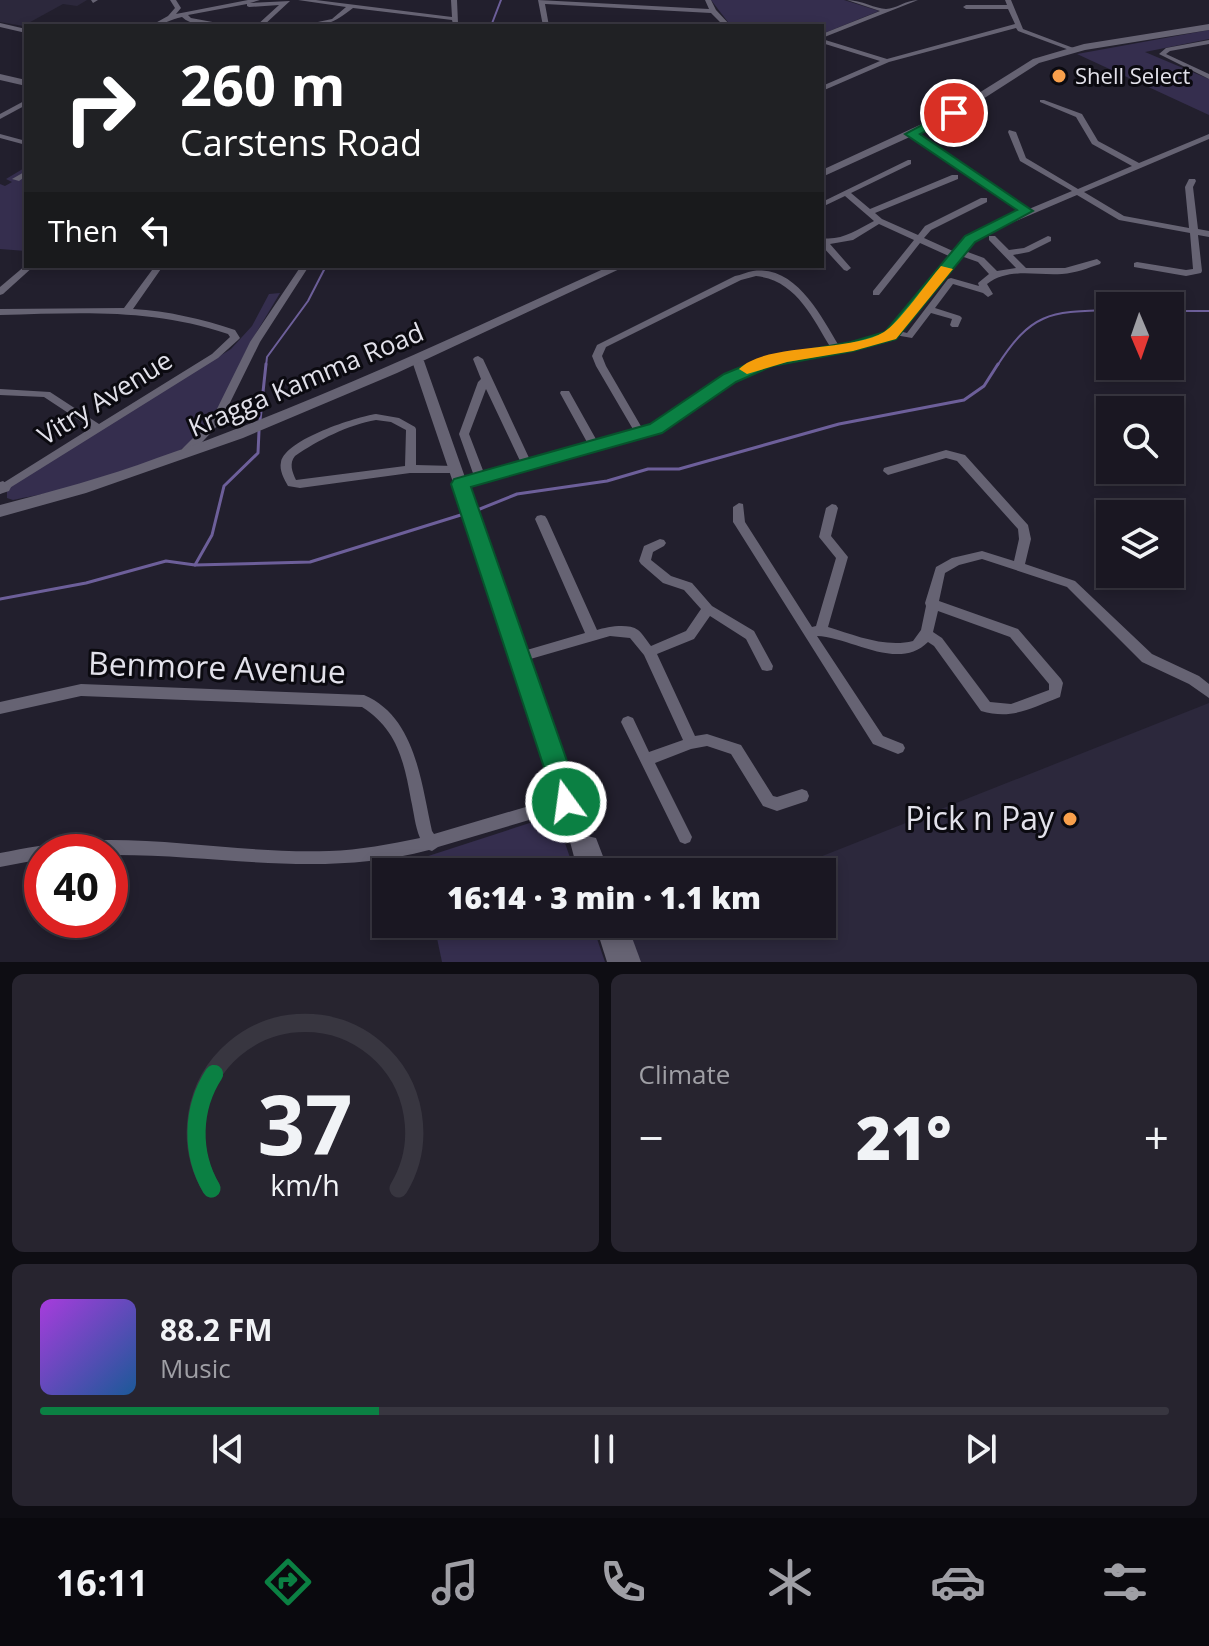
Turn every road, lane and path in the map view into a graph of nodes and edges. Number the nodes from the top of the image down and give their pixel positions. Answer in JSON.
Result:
{"nodes":[{"id":1,"x":173,"y":0,"type":"edge"},
{"id":2,"x":257,"y":0,"type":"edge"},
{"id":3,"x":301,"y":0,"type":"edge"},
{"id":4,"x":454,"y":0,"type":"edge"},
{"id":5,"x":708,"y":0,"type":"edge"},
{"id":6,"x":850,"y":0,"type":"edge"},
{"id":7,"x":915,"y":0,"type":"edge"},
{"id":8,"x":541,"y":1,"type":"edge"},
{"id":9,"x":286,"y":2,"type":"edge"},
{"id":10,"x":1009,"y":3,"type":"edge"},
{"id":11,"x":348,"y":4,"type":"edge"},
{"id":12,"x":966,"y":7,"type":"dead end"},
{"id":13,"x":180,"y":11,"type":"junction"},
{"id":14,"x":221,"y":11,"type":"dead end"},
{"id":15,"x":713,"y":11,"type":"junction"},
{"id":16,"x":886,"y":11,"type":"junction"},
{"id":17,"x":455,"y":22,"type":"edge"},
{"id":18,"x":157,"y":24,"type":"edge"},
{"id":19,"x":217,"y":24,"type":"edge"},
{"id":20,"x":261,"y":24,"type":"edge"},
{"id":21,"x":313,"y":24,"type":"edge"},
{"id":22,"x":546,"y":24,"type":"edge"},
{"id":23,"x":726,"y":24,"type":"edge"},
{"id":24,"x":0,"y":25,"type":"edge"},
{"id":25,"x":1016,"y":26,"type":"junction"},
{"id":26,"x":1209,"y":27,"type":"edge"},
{"id":27,"x":24,"y":31,"type":"edge"},
{"id":28,"x":824,"y":37,"type":"edge"},
{"id":29,"x":824,"y":39,"type":"edge"},
{"id":30,"x":1209,"y":42,"type":"edge"},
{"id":31,"x":1074,"y":50,"type":"junction"},
{"id":32,"x":887,"y":61,"type":"junction"},
{"id":33,"x":0,"y":77,"type":"edge"},
{"id":34,"x":1209,"y":77,"type":"edge"},
{"id":35,"x":24,"y":83,"type":"edge"},
{"id":36,"x":824,"y":88,"type":"edge"},
{"id":37,"x":1042,"y":101,"type":"dead end"},
{"id":38,"x":24,"y":103,"type":"edge"},
{"id":39,"x":0,"y":117,"type":"edge"},
{"id":40,"x":1012,"y":132,"type":"dead end"},
{"id":41,"x":911,"y":134,"type":"junction"},
{"id":42,"x":0,"y":136,"type":"edge"},
{"id":43,"x":1209,"y":136,"type":"edge"},
{"id":44,"x":24,"y":142,"type":"edge"},
{"id":45,"x":908,"y":162,"type":"dead end"},
{"id":46,"x":1137,"y":165,"type":"junction"},
{"id":47,"x":824,"y":173,"type":"edge"},
{"id":48,"x":24,"y":174,"type":"edge"},
{"id":49,"x":955,"y":177,"type":"dead end"},
{"id":50,"x":16,"y":179,"type":"dead end"},
{"id":51,"x":1192,"y":181,"type":"dead end"},
{"id":52,"x":1076,"y":191,"type":"junction"},
{"id":53,"x":846,"y":193,"type":"junction"},
{"id":54,"x":984,"y":200,"type":"dead end"},
{"id":55,"x":824,"y":204,"type":"edge"},
{"id":56,"x":1026,"y":211,"type":"junction"},
{"id":57,"x":868,"y":213,"type":"junction"},
{"id":58,"x":879,"y":221,"type":"junction"},
{"id":59,"x":1195,"y":231,"type":"junction"},
{"id":60,"x":1209,"y":234,"type":"edge"},
{"id":61,"x":992,"y":238,"type":"dead end"},
{"id":62,"x":1048,"y":239,"type":"dead end"},
{"id":63,"x":918,"y":241,"type":"junction"},
{"id":64,"x":824,"y":242,"type":"edge"},
{"id":65,"x":824,"y":244,"type":"edge"},
{"id":66,"x":1007,"y":253,"type":"junction"},
{"id":67,"x":958,"y":254,"type":"junction"},
{"id":68,"x":1097,"y":262,"type":"dead end"},
{"id":69,"x":1137,"y":265,"type":"dead end"},
{"id":70,"x":27,"y":268,"type":"edge"},
{"id":71,"x":158,"y":268,"type":"edge"},
{"id":72,"x":304,"y":268,"type":"edge"},
{"id":73,"x":616,"y":268,"type":"edge"},
{"id":74,"x":847,"y":268,"type":"dead end"},
{"id":75,"x":1023,"y":270,"type":"junction"},
{"id":76,"x":995,"y":275,"type":"junction"},
{"id":77,"x":5,"y":283,"type":"edge"},
{"id":78,"x":0,"y":292,"type":"edge"},
{"id":79,"x":876,"y":293,"type":"dead end"},
{"id":80,"x":128,"y":309,"type":"junction"},
{"id":81,"x":928,"y":309,"type":"junction"},
{"id":82,"x":0,"y":312,"type":"edge"},
{"id":83,"x":955,"y":325,"type":"dead end"},
{"id":84,"x":893,"y":332,"type":"junction"},
{"id":85,"x":836,"y":349,"type":"junction"},
{"id":86,"x":478,"y":359,"type":"dead end"},
{"id":87,"x":418,"y":361,"type":"junction"},
{"id":88,"x":488,"y":380,"type":"junction"},
{"id":89,"x":0,"y":392,"type":"edge"},
{"id":90,"x":565,"y":393,"type":"dead end"},
{"id":91,"x":98,"y":428,"type":"junction"},
{"id":92,"x":640,"y":433,"type":"junction"},
{"id":93,"x":594,"y":446,"type":"junction"},
{"id":94,"x":180,"y":458,"type":"junction"},
{"id":95,"x":527,"y":465,"type":"junction"},
{"id":96,"x":410,"y":469,"type":"junction"},
{"id":97,"x":888,"y":471,"type":"dead end"},
{"id":98,"x":480,"y":478,"type":"junction"},
{"id":99,"x":459,"y":481,"type":"junction"},
{"id":100,"x":1,"y":488,"type":"edge"},
{"id":101,"x":739,"y":507,"type":"dead end"},
{"id":102,"x":832,"y":508,"type":"dead end"},
{"id":103,"x":0,"y":511,"type":"edge"},
{"id":104,"x":541,"y":519,"type":"dead end"},
{"id":105,"x":660,"y":543,"type":"dead end"},
{"id":106,"x":1019,"y":565,"type":"junction"},
{"id":107,"x":931,"y":603,"type":"junction"},
{"id":108,"x":708,"y":609,"type":"junction"},
{"id":109,"x":816,"y":631,"type":"junction"},
{"id":110,"x":925,"y":634,"type":"junction"},
{"id":111,"x":593,"y":636,"type":"junction"},
{"id":112,"x":649,"y":652,"type":"junction"},
{"id":113,"x":520,"y":657,"type":"junction"},
{"id":114,"x":767,"y":666,"type":"dead end"},
{"id":115,"x":1209,"y":692,"type":"edge"},
{"id":116,"x":0,"y":708,"type":"edge"},
{"id":117,"x":628,"y":722,"type":"dead end"},
{"id":118,"x":691,"y":743,"type":"junction"},
{"id":119,"x":898,"y":748,"type":"dead end"},
{"id":120,"x":646,"y":760,"type":"junction"},
{"id":121,"x":802,"y":796,"type":"dead end"},
{"id":122,"x":570,"y":801,"type":"junction"},
{"id":123,"x":685,"y":837,"type":"dead end"},
{"id":124,"x":432,"y":844,"type":"junction"},
{"id":125,"x":584,"y":858,"type":"edge"},
{"id":126,"x":593,"y":858,"type":"edge"},
{"id":127,"x":0,"y":860,"type":"edge"},
{"id":128,"x":609,"y":938,"type":"edge"},
{"id":129,"x":622,"y":938,"type":"edge"},
{"id":130,"x":617,"y":962,"type":"edge"},
{"id":131,"x":631,"y":962,"type":"edge"}],
"edges":[{"from":1,"to":13,"type":"street"},
{"from":2,"to":13,"type":"street"},
{"from":3,"to":11,"type":"street"},
{"from":4,"to":17,"type":"street"},
{"from":5,"to":15,"type":"street"},
{"from":6,"to":16,"type":"street"},
{"from":7,"to":16,"type":"street"},
{"from":8,"to":15,"type":"street"},
{"from":8,"to":22,"type":"street"},
{"from":9,"to":14,"type":"street"},
{"from":9,"to":20,"type":"street"},
{"from":10,"to":12,"type":"street"},
{"from":10,"to":25,"type":"street"},
{"from":11,"to":17,"type":"street"},
{"from":11,"to":21,"type":"street"},
{"from":13,"to":18,"type":"street"},
{"from":13,"to":19,"type":"street"},
{"from":15,"to":23,"type":"street"},
{"from":16,"to":28,"type":"street"},
{"from":24,"to":27,"type":"street"},
{"from":25,"to":31,"type":"street"},
{"from":25,"to":32,"type":"street"},
{"from":26,"to":31,"type":"main road"},
{"from":29,"to":32,"type":"street"},
{"from":30,"to":34,"type":"street"},
{"from":31,"to":41,"type":"main road"},
{"from":32,"to":36,"type":"street"},
{"from":33,"to":35,"type":"street"},
{"from":37,"to":46,"type":"street"},
{"from":38,"to":39,"type":"street"},
{"from":40,"to":52,"type":"street"},
{"from":41,"to":47,"type":"main road"},
{"from":41,"to":56,"type":"street"},
{"from":42,"to":44,"type":"street"},
{"from":43,"to":46,"type":"street"},
{"from":45,"to":53,"type":"street"},
{"from":46,"to":52,"type":"street"},
{"from":48,"to":50,"type":"street"},
{"from":49,"to":57,"type":"street"},
{"from":51,"to":59,"type":"street"},
{"from":52,"to":56,"type":"street"},
{"from":52,"to":59,"type":"street"},
{"from":53,"to":55,"type":"street"},
{"from":53,"to":57,"type":"street"},
{"from":54,"to":63,"type":"street"},
{"from":56,"to":67,"type":"street"},
{"from":57,"to":58,"type":"street"},
{"from":58,"to":63,"type":"street"},
{"from":58,"to":64,"type":"street"},
{"from":59,"to":60,"type":"street"},
{"from":59,"to":69,"type":"street"},
{"from":61,"to":66,"type":"street"},
{"from":62,"to":66,"type":"street"},
{"from":63,"to":67,"type":"street"},
{"from":63,"to":79,"type":"street"},
{"from":65,"to":74,"type":"street"},
{"from":66,"to":75,"type":"street"},
{"from":67,"to":76,"type":"street"},
{"from":67,"to":84,"type":"street"},
{"from":68,"to":75,"type":"street"},
{"from":70,"to":77,"type":"street"},
{"from":71,"to":80,"type":"street"},
{"from":72,"to":94,"type":"street"},
{"from":73,"to":87,"type":"main road","name":"Kragga Kamma Road"},
{"from":75,"to":76,"type":"street"},
{"from":76,"to":81,"type":"street"},
{"from":77,"to":78,"type":"street"},
{"from":80,"to":82,"type":"street"},
{"from":80,"to":91,"type":"street","name":"Vitry Avenue"},
{"from":81,"to":83,"type":"street"},
{"from":81,"to":84,"type":"street"},
{"from":84,"to":85,"type":"street"},
{"from":85,"to":92,"type":"street"},
{"from":85,"to":92,"type":"street"},
{"from":86,"to":88,"type":"street"},
{"from":87,"to":94,"type":"main road","name":"Kragga Kamma Road"},
{"from":87,"to":99,"type":"street"},
{"from":88,"to":95,"type":"street"},
{"from":88,"to":98,"type":"street"},
{"from":89,"to":91,"type":"street"},
{"from":90,"to":93,"type":"street"},
{"from":91,"to":100,"type":"street","name":"Vitry Avenue"},
{"from":92,"to":93,"type":"street"},
{"from":93,"to":95,"type":"street"},
{"from":94,"to":103,"type":"main road","name":"Kragga Kamma Road"},
{"from":95,"to":98,"type":"street"},
{"from":96,"to":96,"type":"street"},
{"from":96,"to":99,"type":"street"},
{"from":97,"to":106,"type":"street"},
{"from":98,"to":99,"type":"street"},
{"from":99,"to":113,"type":"street"},
{"from":101,"to":109,"type":"street"},
{"from":102,"to":109,"type":"street"},
{"from":104,"to":111,"type":"street"},
{"from":105,"to":108,"type":"street"},
{"from":106,"to":107,"type":"street"},
{"from":106,"to":115,"type":"street"},
{"from":107,"to":110,"type":"street"},
{"from":107,"to":110,"type":"street"},
{"from":108,"to":112,"type":"street"},
{"from":108,"to":114,"type":"street"},
{"from":109,"to":110,"type":"street"},
{"from":109,"to":119,"type":"street"},
{"from":111,"to":112,"type":"street"},
{"from":111,"to":113,"type":"street"},
{"from":112,"to":118,"type":"street"},
{"from":113,"to":122,"type":"street"},
{"from":116,"to":124,"type":"street","name":"Benmore Avenue"},
{"from":117,"to":120,"type":"street"},
{"from":118,"to":120,"type":"street"},
{"from":118,"to":121,"type":"street"},
{"from":120,"to":123,"type":"street"},
{"from":122,"to":124,"type":"street"},
{"from":122,"to":125,"type":"street"},
{"from":122,"to":126,"type":"street"},
{"from":124,"to":127,"type":"street"},
{"from":128,"to":130,"type":"street"},
{"from":129,"to":131,"type":"street"}]}
